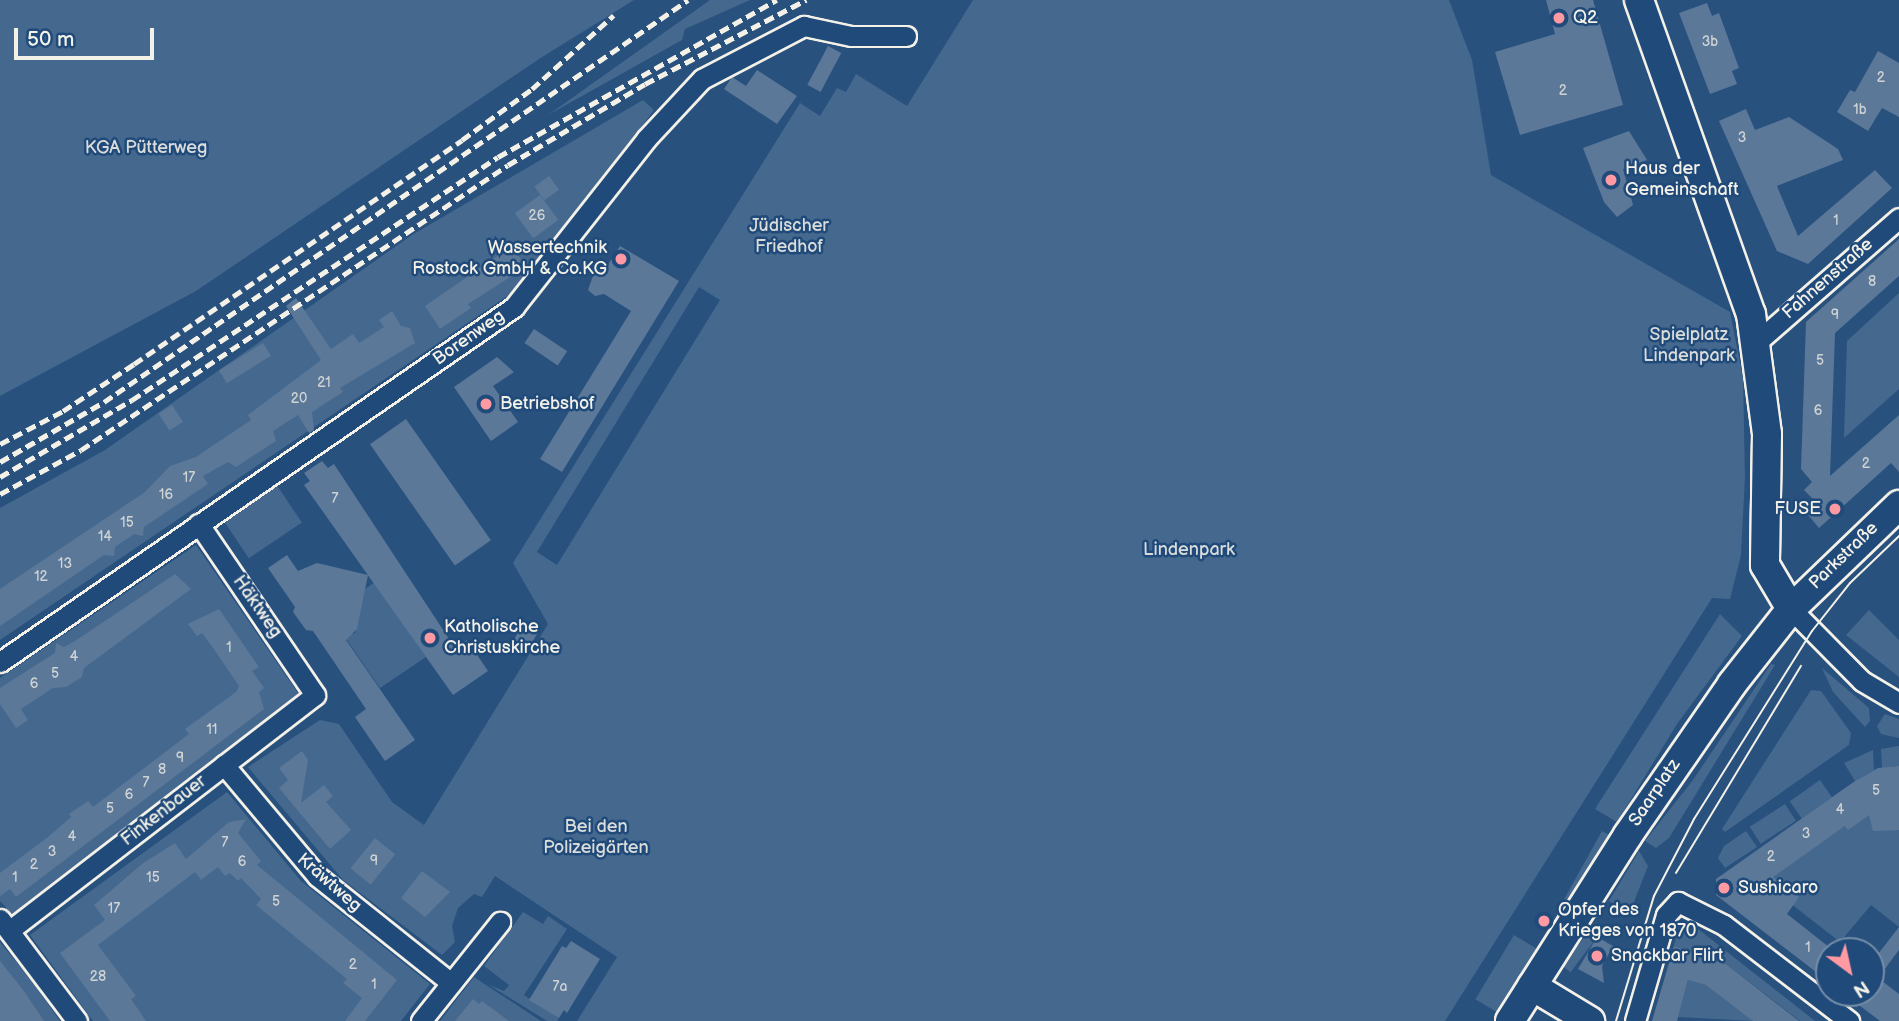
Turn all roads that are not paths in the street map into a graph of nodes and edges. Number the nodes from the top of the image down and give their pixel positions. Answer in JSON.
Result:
{"nodes":[{"id":1,"x":1639,"y":0,"type":"edge"},
{"id":2,"x":906,"y":36,"type":"dead end"},
{"id":3,"x":1899,"y":218,"type":"edge"},
{"id":4,"x":1758,"y":341,"type":"junction"},
{"id":5,"x":1899,"y":505,"type":"edge"},
{"id":6,"x":199,"y":524,"type":"junction"},
{"id":7,"x":1791,"y":609,"type":"junction"},
{"id":8,"x":0,"y":662,"type":"edge"},
{"id":9,"x":315,"y":690,"type":"joint"},
{"id":10,"x":1899,"y":703,"type":"edge"},
{"id":11,"x":224,"y":765,"type":"junction"},
{"id":12,"x":500,"y":922,"type":"dead end"},
{"id":13,"x":5,"y":925,"type":"edge"},
{"id":14,"x":451,"y":983,"type":"junction"},
{"id":15,"x":1532,"y":986,"type":"junction"},
{"id":16,"x":77,"y":1021,"type":"edge"},
{"id":17,"x":421,"y":1021,"type":"edge"},
{"id":18,"x":1510,"y":1021,"type":"edge"},
{"id":19,"x":1590,"y":1021,"type":"edge"},
{"id":20,"x":1635,"y":1021,"type":"edge"},
{"id":21,"x":1849,"y":1021,"type":"edge"}],
"edges":[{"from":1,"to":4,"type":"street"},
{"from":2,"to":6,"type":"street","name":"Borenweg"},
{"from":3,"to":4,"type":"street","name":"Fahnenstraße"},
{"from":4,"to":7,"type":"street"},
{"from":5,"to":7,"type":"street","name":"Parkstraße"},
{"from":6,"to":8,"type":"street","name":"Borenweg"},
{"from":6,"to":9,"type":"street","name":"Häktweg"},
{"from":7,"to":10,"type":"street"},
{"from":7,"to":15,"type":"street","name":"Saarplatz"},
{"from":9,"to":11,"type":"street","name":"Finkenbauer"},
{"from":11,"to":13,"type":"street","name":"Finkenbauer"},
{"from":11,"to":14,"type":"street","name":"Kräwtweg"},
{"from":12,"to":14,"type":"street"},
{"from":13,"to":16,"type":"street"},
{"from":14,"to":17,"type":"street"},
{"from":15,"to":18,"type":"street","name":"Saarplatz"},
{"from":15,"to":19,"type":"street"},
{"from":20,"to":21,"type":"street"}]}
